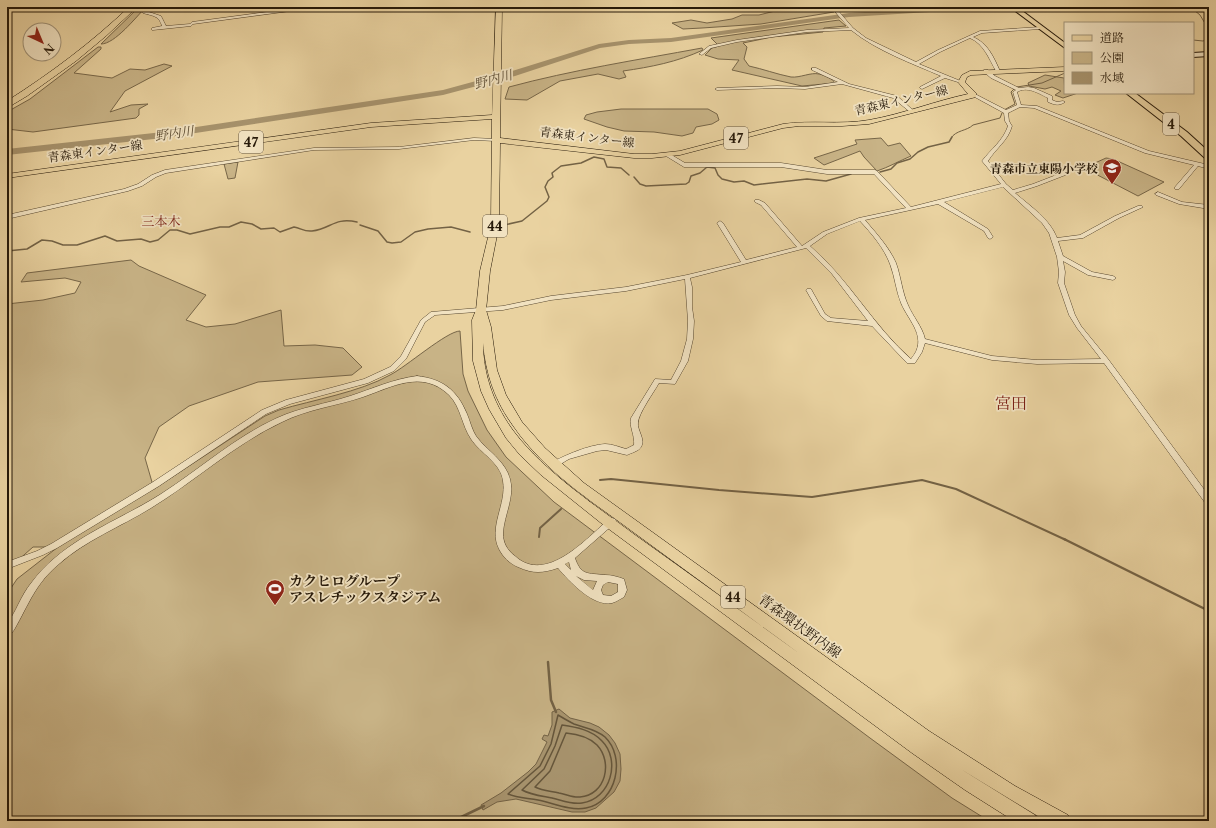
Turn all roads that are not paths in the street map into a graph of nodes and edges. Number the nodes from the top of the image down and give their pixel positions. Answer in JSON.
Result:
{"nodes":[{"id":1,"x":133,"y":7,"type":"edge"},
{"id":2,"x":148,"y":7,"type":"edge"},
{"id":3,"x":313,"y":7,"type":"edge"},
{"id":4,"x":499,"y":7,"type":"edge"},
{"id":5,"x":833,"y":7,"type":"edge"},
{"id":6,"x":1012,"y":7,"type":"edge"},
{"id":7,"x":1020,"y":10,"type":"edge"},
{"id":8,"x":164,"y":27,"type":"junction"},
{"id":9,"x":851,"y":27,"type":"junction"},
{"id":10,"x":1040,"y":28,"type":"junction"},
{"id":11,"x":153,"y":29,"type":"dead end"},
{"id":12,"x":970,"y":37,"type":"junction"},
{"id":13,"x":1064,"y":39,"type":"edge"},
{"id":14,"x":1064,"y":45,"type":"edge"},
{"id":15,"x":701,"y":54,"type":"dead end"},
{"id":16,"x":1209,"y":54,"type":"edge"},
{"id":17,"x":1194,"y":55,"type":"edge"},
{"id":18,"x":916,"y":64,"type":"junction"},
{"id":19,"x":814,"y":69,"type":"dead end"},
{"id":20,"x":1064,"y":69,"type":"edge"},
{"id":21,"x":986,"y":71,"type":"junction"},
{"id":22,"x":998,"y":71,"type":"junction"},
{"id":23,"x":945,"y":76,"type":"junction"},
{"id":24,"x":962,"y":82,"type":"junction"},
{"id":25,"x":843,"y":83,"type":"junction"},
{"id":26,"x":922,"y":88,"type":"dead end"},
{"id":27,"x":716,"y":89,"type":"dead end"},
{"id":28,"x":1018,"y":89,"type":"junction"},
{"id":29,"x":1131,"y":94,"type":"edge"},
{"id":30,"x":1140,"y":94,"type":"edge"},
{"id":31,"x":973,"y":95,"type":"junction"},
{"id":32,"x":1063,"y":102,"type":"dead end"},
{"id":33,"x":7,"y":105,"type":"edge"},
{"id":34,"x":1019,"y":106,"type":"junction"},
{"id":35,"x":912,"y":111,"type":"junction"},
{"id":36,"x":1006,"y":112,"type":"junction"},
{"id":37,"x":496,"y":118,"type":"junction"},
{"id":38,"x":496,"y":140,"type":"junction"},
{"id":39,"x":1209,"y":149,"type":"edge"},
{"id":40,"x":668,"y":155,"type":"junction"},
{"id":41,"x":1209,"y":157,"type":"edge"},
{"id":42,"x":1197,"y":164,"type":"junction"},
{"id":43,"x":1209,"y":167,"type":"edge"},
{"id":44,"x":1066,"y":173,"type":"dead end"},
{"id":45,"x":7,"y":176,"type":"edge"},
{"id":46,"x":1004,"y":185,"type":"junction"},
{"id":47,"x":1177,"y":188,"type":"dead end"},
{"id":48,"x":1012,"y":192,"type":"junction"},
{"id":49,"x":1158,"y":194,"type":"dead end"},
{"id":50,"x":757,"y":201,"type":"dead end"},
{"id":51,"x":939,"y":202,"type":"junction"},
{"id":52,"x":1140,"y":207,"type":"dead end"},
{"id":53,"x":1209,"y":207,"type":"edge"},
{"id":54,"x":909,"y":208,"type":"junction"},
{"id":55,"x":7,"y":216,"type":"edge"},
{"id":56,"x":861,"y":219,"type":"junction"},
{"id":57,"x":720,"y":223,"type":"dead end"},
{"id":58,"x":990,"y":237,"type":"dead end"},
{"id":59,"x":1056,"y":240,"type":"junction"},
{"id":60,"x":804,"y":247,"type":"junction"},
{"id":61,"x":1060,"y":257,"type":"junction"},
{"id":62,"x":744,"y":262,"type":"junction"},
{"id":63,"x":687,"y":277,"type":"junction"},
{"id":64,"x":1113,"y":278,"type":"dead end"},
{"id":65,"x":809,"y":290,"type":"dead end"},
{"id":66,"x":482,"y":310,"type":"junction"},
{"id":67,"x":874,"y":324,"type":"junction"},
{"id":68,"x":922,"y":340,"type":"junction"},
{"id":69,"x":1106,"y":361,"type":"junction"},
{"id":70,"x":554,"y":465,"type":"junction"},
{"id":71,"x":1209,"y":502,"type":"edge"},
{"id":72,"x":615,"y":519,"type":"junction"},
{"id":73,"x":571,"y":557,"type":"junction"},
{"id":74,"x":560,"y":564,"type":"junction"},
{"id":75,"x":7,"y":566,"type":"edge"},
{"id":76,"x":607,"y":578,"type":"junction"},
{"id":77,"x":600,"y":597,"type":"junction"},
{"id":78,"x":7,"y":632,"type":"edge"},
{"id":79,"x":802,"y":655,"type":"junction"},
{"id":80,"x":1029,"y":821,"type":"edge"},
{"id":81,"x":1062,"y":821,"type":"edge"}],
"edges":[{"from":1,"to":33,"type":"highway"},
{"from":2,"to":8,"type":"street"},
{"from":3,"to":8,"type":"street"},
{"from":4,"to":37,"type":"main road","number":"44"},
{"from":5,"to":9,"type":"street"},
{"from":6,"to":7,"type":"highway"},
{"from":7,"to":10,"type":"highway"},
{"from":7,"to":13,"type":"highway"},
{"from":8,"to":11,"type":"street"},
{"from":9,"to":15,"type":"street"},
{"from":9,"to":18,"type":"street"},
{"from":10,"to":12,"type":"street"},
{"from":10,"to":14,"type":"highway"},
{"from":12,"to":18,"type":"street"},
{"from":12,"to":22,"type":"street"},
{"from":16,"to":17,"type":"main road"},
{"from":18,"to":23,"type":"street"},
{"from":19,"to":25,"type":"street"},
{"from":20,"to":22,"type":"main road","name":"青森東インター線"},
{"from":21,"to":22,"type":"main road","name":"青森東インター線"},
{"from":21,"to":24,"type":"main road","name":"青森東インター線"},
{"from":21,"to":28,"type":"street"},
{"from":23,"to":24,"type":"street"},
{"from":23,"to":26,"type":"street"},
{"from":24,"to":31,"type":"main road","name":"青森東インター線"},
{"from":25,"to":27,"type":"street"},
{"from":25,"to":35,"type":"street"},
{"from":28,"to":32,"type":"street"},
{"from":28,"to":34,"type":"street"},
{"from":29,"to":41,"type":"highway","number":"4"},
{"from":30,"to":39,"type":"highway","number":"4"},
{"from":31,"to":35,"type":"main road","name":"青森東インター線","number":"47"},
{"from":31,"to":36,"type":"street"},
{"from":34,"to":36,"type":"street"},
{"from":34,"to":42,"type":"street"},
{"from":35,"to":40,"type":"main road","name":"青森東インター線","number":"47"},
{"from":36,"to":46,"type":"street"},
{"from":37,"to":38,"type":"main road","number":"44"},
{"from":37,"to":45,"type":"main road","name":"青森東インター線","number":"47"},
{"from":38,"to":40,"type":"main road","name":"青森東インター線","number":"47"},
{"from":38,"to":55,"type":"street"},
{"from":38,"to":66,"type":"main road","name":"青森環状野内線","number":"44"},
{"from":40,"to":54,"type":"street"},
{"from":42,"to":43,"type":"street"},
{"from":42,"to":47,"type":"street"},
{"from":44,"to":48,"type":"street"},
{"from":46,"to":48,"type":"street"},
{"from":46,"to":51,"type":"street"},
{"from":48,"to":59,"type":"street"},
{"from":49,"to":53,"type":"street"},
{"from":50,"to":60,"type":"street"},
{"from":51,"to":54,"type":"street"},
{"from":51,"to":58,"type":"street"},
{"from":52,"to":59,"type":"street"},
{"from":54,"to":56,"type":"street"},
{"from":56,"to":60,"type":"street"},
{"from":56,"to":68,"type":"street"},
{"from":57,"to":62,"type":"street"},
{"from":59,"to":61,"type":"street"},
{"from":60,"to":62,"type":"street"},
{"from":60,"to":67,"type":"street"},
{"from":61,"to":64,"type":"street"},
{"from":61,"to":69,"type":"street"},
{"from":62,"to":63,"type":"street"},
{"from":63,"to":66,"type":"street"},
{"from":63,"to":70,"type":"street"},
{"from":65,"to":67,"type":"street"},
{"from":66,"to":70,"type":"main road","name":"青森環状野内線","number":"44"},
{"from":66,"to":72,"type":"main road","name":"青森環状野内線","number":"44"},
{"from":66,"to":75,"type":"street"},
{"from":67,"to":68,"type":"street"},
{"from":68,"to":69,"type":"street"},
{"from":69,"to":71,"type":"street"},
{"from":70,"to":72,"type":"main road","name":"青森環状野内線","number":"44"},
{"from":72,"to":73,"type":"street"},
{"from":72,"to":79,"type":"main road","name":"青森環状野内線","number":"44"},
{"from":73,"to":74,"type":"street"},
{"from":73,"to":76,"type":"street"},
{"from":74,"to":77,"type":"street"},
{"from":74,"to":78,"type":"street"},
{"from":76,"to":77,"type":"street"},
{"from":76,"to":77,"type":"street"},
{"from":79,"to":80,"type":"main road","name":"青森環状野内線","number":"44"},
{"from":79,"to":81,"type":"main road","name":"青森環状野内線","number":"44"}]}
